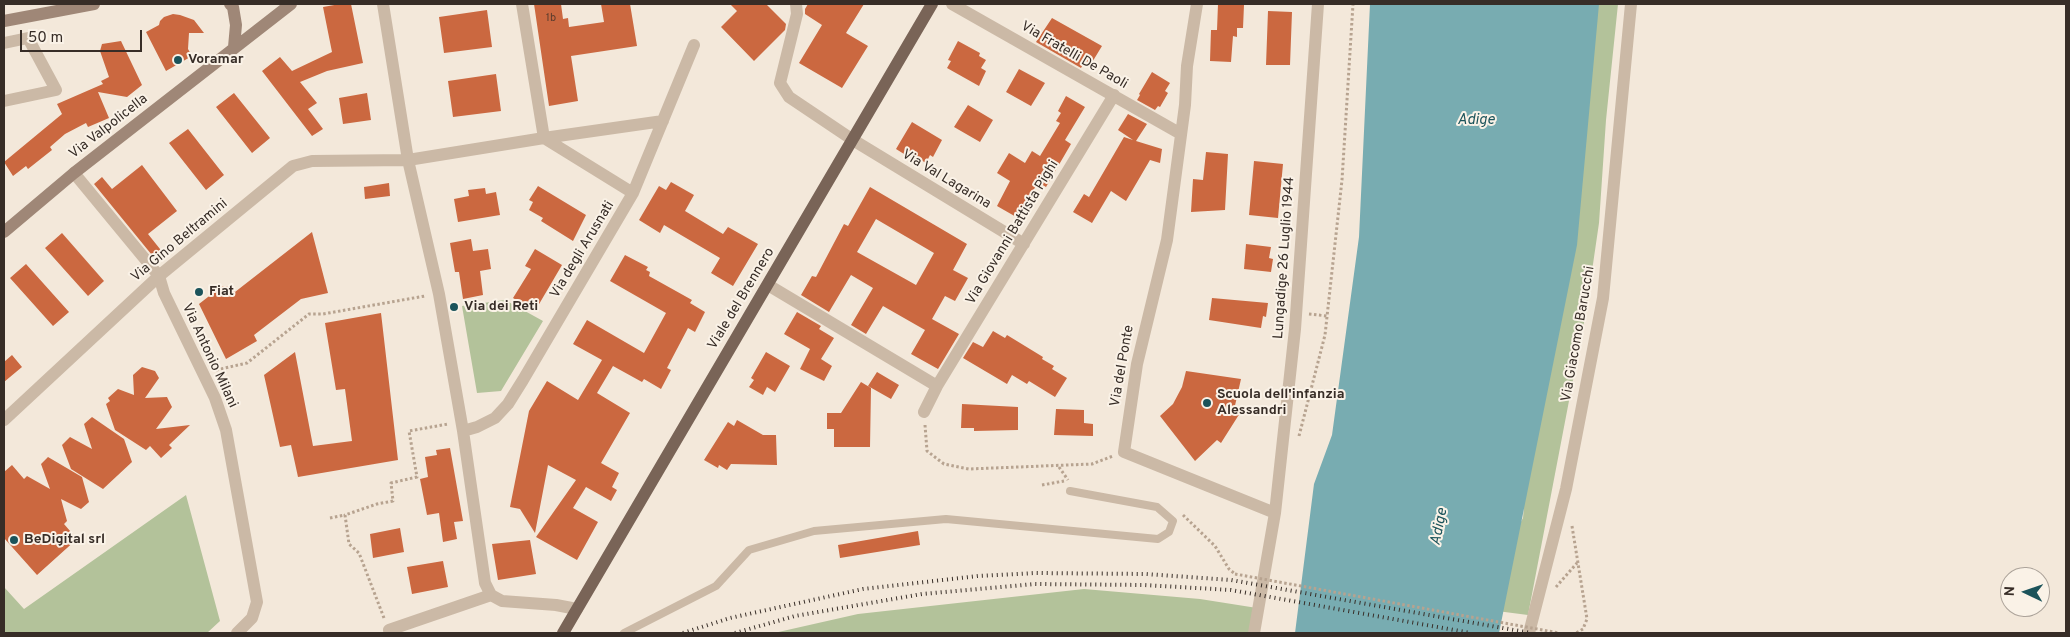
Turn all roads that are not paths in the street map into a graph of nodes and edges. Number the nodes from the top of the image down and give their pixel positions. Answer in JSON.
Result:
{"nodes":[{"id":1,"x":94,"y":4,"type":"edge"},
{"id":2,"x":230,"y":4,"type":"edge"},
{"id":3,"x":291,"y":4,"type":"edge"},
{"id":4,"x":383,"y":4,"type":"edge"},
{"id":5,"x":522,"y":4,"type":"edge"},
{"id":6,"x":796,"y":4,"type":"edge"},
{"id":7,"x":932,"y":4,"type":"edge"},
{"id":8,"x":952,"y":4,"type":"edge"},
{"id":9,"x":1197,"y":4,"type":"edge"},
{"id":10,"x":1318,"y":4,"type":"edge"},
{"id":11,"x":1631,"y":4,"type":"edge"},
{"id":12,"x":4,"y":21,"type":"edge"},
{"id":13,"x":4,"y":43,"type":"edge"},
{"id":14,"x":694,"y":45,"type":"dead end"},
{"id":15,"x":234,"y":47,"type":"junction"},
{"id":16,"x":1114,"y":95,"type":"junction"},
{"id":17,"x":4,"y":101,"type":"edge"},
{"id":18,"x":663,"y":121,"type":"junction"},
{"id":19,"x":1181,"y":134,"type":"junction"},
{"id":20,"x":544,"y":138,"type":"junction"},
{"id":21,"x":853,"y":140,"type":"junction"},
{"id":22,"x":408,"y":160,"type":"junction"},
{"id":23,"x":74,"y":173,"type":"junction"},
{"id":24,"x":633,"y":193,"type":"junction"},
{"id":25,"x":4,"y":232,"type":"edge"},
{"id":26,"x":1024,"y":244,"type":"junction"},
{"id":27,"x":159,"y":276,"type":"junction"},
{"id":28,"x":768,"y":285,"type":"junction"},
{"id":29,"x":937,"y":386,"type":"junction"},
{"id":30,"x":924,"y":412,"type":"road end"},
{"id":31,"x":4,"y":420,"type":"edge"},
{"id":32,"x":463,"y":431,"type":"junction"},
{"id":33,"x":1070,"y":491,"type":"dead end"},
{"id":34,"x":1275,"y":513,"type":"junction"},
{"id":35,"x":491,"y":595,"type":"junction"},
{"id":36,"x":577,"y":609,"type":"junction"},
{"id":37,"x":389,"y":630,"type":"road end"},
{"id":38,"x":237,"y":633,"type":"edge"},
{"id":39,"x":563,"y":633,"type":"edge"},
{"id":40,"x":624,"y":633,"type":"edge"},
{"id":41,"x":1254,"y":633,"type":"edge"},
{"id":42,"x":1529,"y":633,"type":"edge"}],
"edges":[{"from":1,"to":12,"type":"street"},
{"from":2,"to":15,"type":"street"},
{"from":3,"to":15,"type":"street","name":"Via Valpolicella"},
{"from":4,"to":22,"type":"street"},
{"from":5,"to":20,"type":"street"},
{"from":6,"to":21,"type":"street","name":"Via Val Lagarina"},
{"from":7,"to":21,"type":"main road","name":"Viale del Brennero"},
{"from":8,"to":16,"type":"street","name":"Via Fratelli De Paoli"},
{"from":9,"to":19,"type":"street","name":"Via del Ponte"},
{"from":10,"to":34,"type":"street","name":"Lungadige 26 Luglio 1944"},
{"from":11,"to":42,"type":"street","name":"Via Giacomo Barucchi"},
{"from":13,"to":17,"type":"street"},
{"from":14,"to":18,"type":"street","name":"Via degli Arusnati"},
{"from":15,"to":23,"type":"street","name":"Via Valpolicella"},
{"from":16,"to":19,"type":"street","name":"Via Fratelli De Paoli"},
{"from":16,"to":26,"type":"street","name":"Via Giovanni Battista Pighi"},
{"from":18,"to":20,"type":"street"},
{"from":18,"to":24,"type":"street","name":"Via degli Arusnati"},
{"from":19,"to":34,"type":"street","name":"Via del Ponte"},
{"from":20,"to":22,"type":"street"},
{"from":20,"to":24,"type":"street","name":"Via degli Arusnati"},
{"from":21,"to":26,"type":"street","name":"Via Val Lagarina"},
{"from":21,"to":28,"type":"main road","name":"Viale del Brennero"},
{"from":22,"to":27,"type":"street","name":"Via Gino Beltramini"},
{"from":22,"to":32,"type":"street"},
{"from":23,"to":25,"type":"street","name":"Via Valpolicella"},
{"from":23,"to":27,"type":"street","name":"Via Antonio Milani"},
{"from":24,"to":32,"type":"street","name":"Via degli Arusnati"},
{"from":26,"to":29,"type":"street","name":"Via Giovanni Battista Pighi"},
{"from":27,"to":31,"type":"street","name":"Via Gino Beltramini"},
{"from":27,"to":38,"type":"street","name":"Via Antonio Milani"},
{"from":28,"to":29,"type":"street"},
{"from":28,"to":36,"type":"main road","name":"Viale del Brennero"},
{"from":29,"to":30,"type":"street","name":"Via Giovanni Battista Pighi"},
{"from":32,"to":35,"type":"street"},
{"from":33,"to":40,"type":"lane"},
{"from":34,"to":41,"type":"street"},
{"from":35,"to":36,"type":"street"},
{"from":35,"to":37,"type":"street"},
{"from":36,"to":39,"type":"main road","name":"Viale del Brennero"}]}
